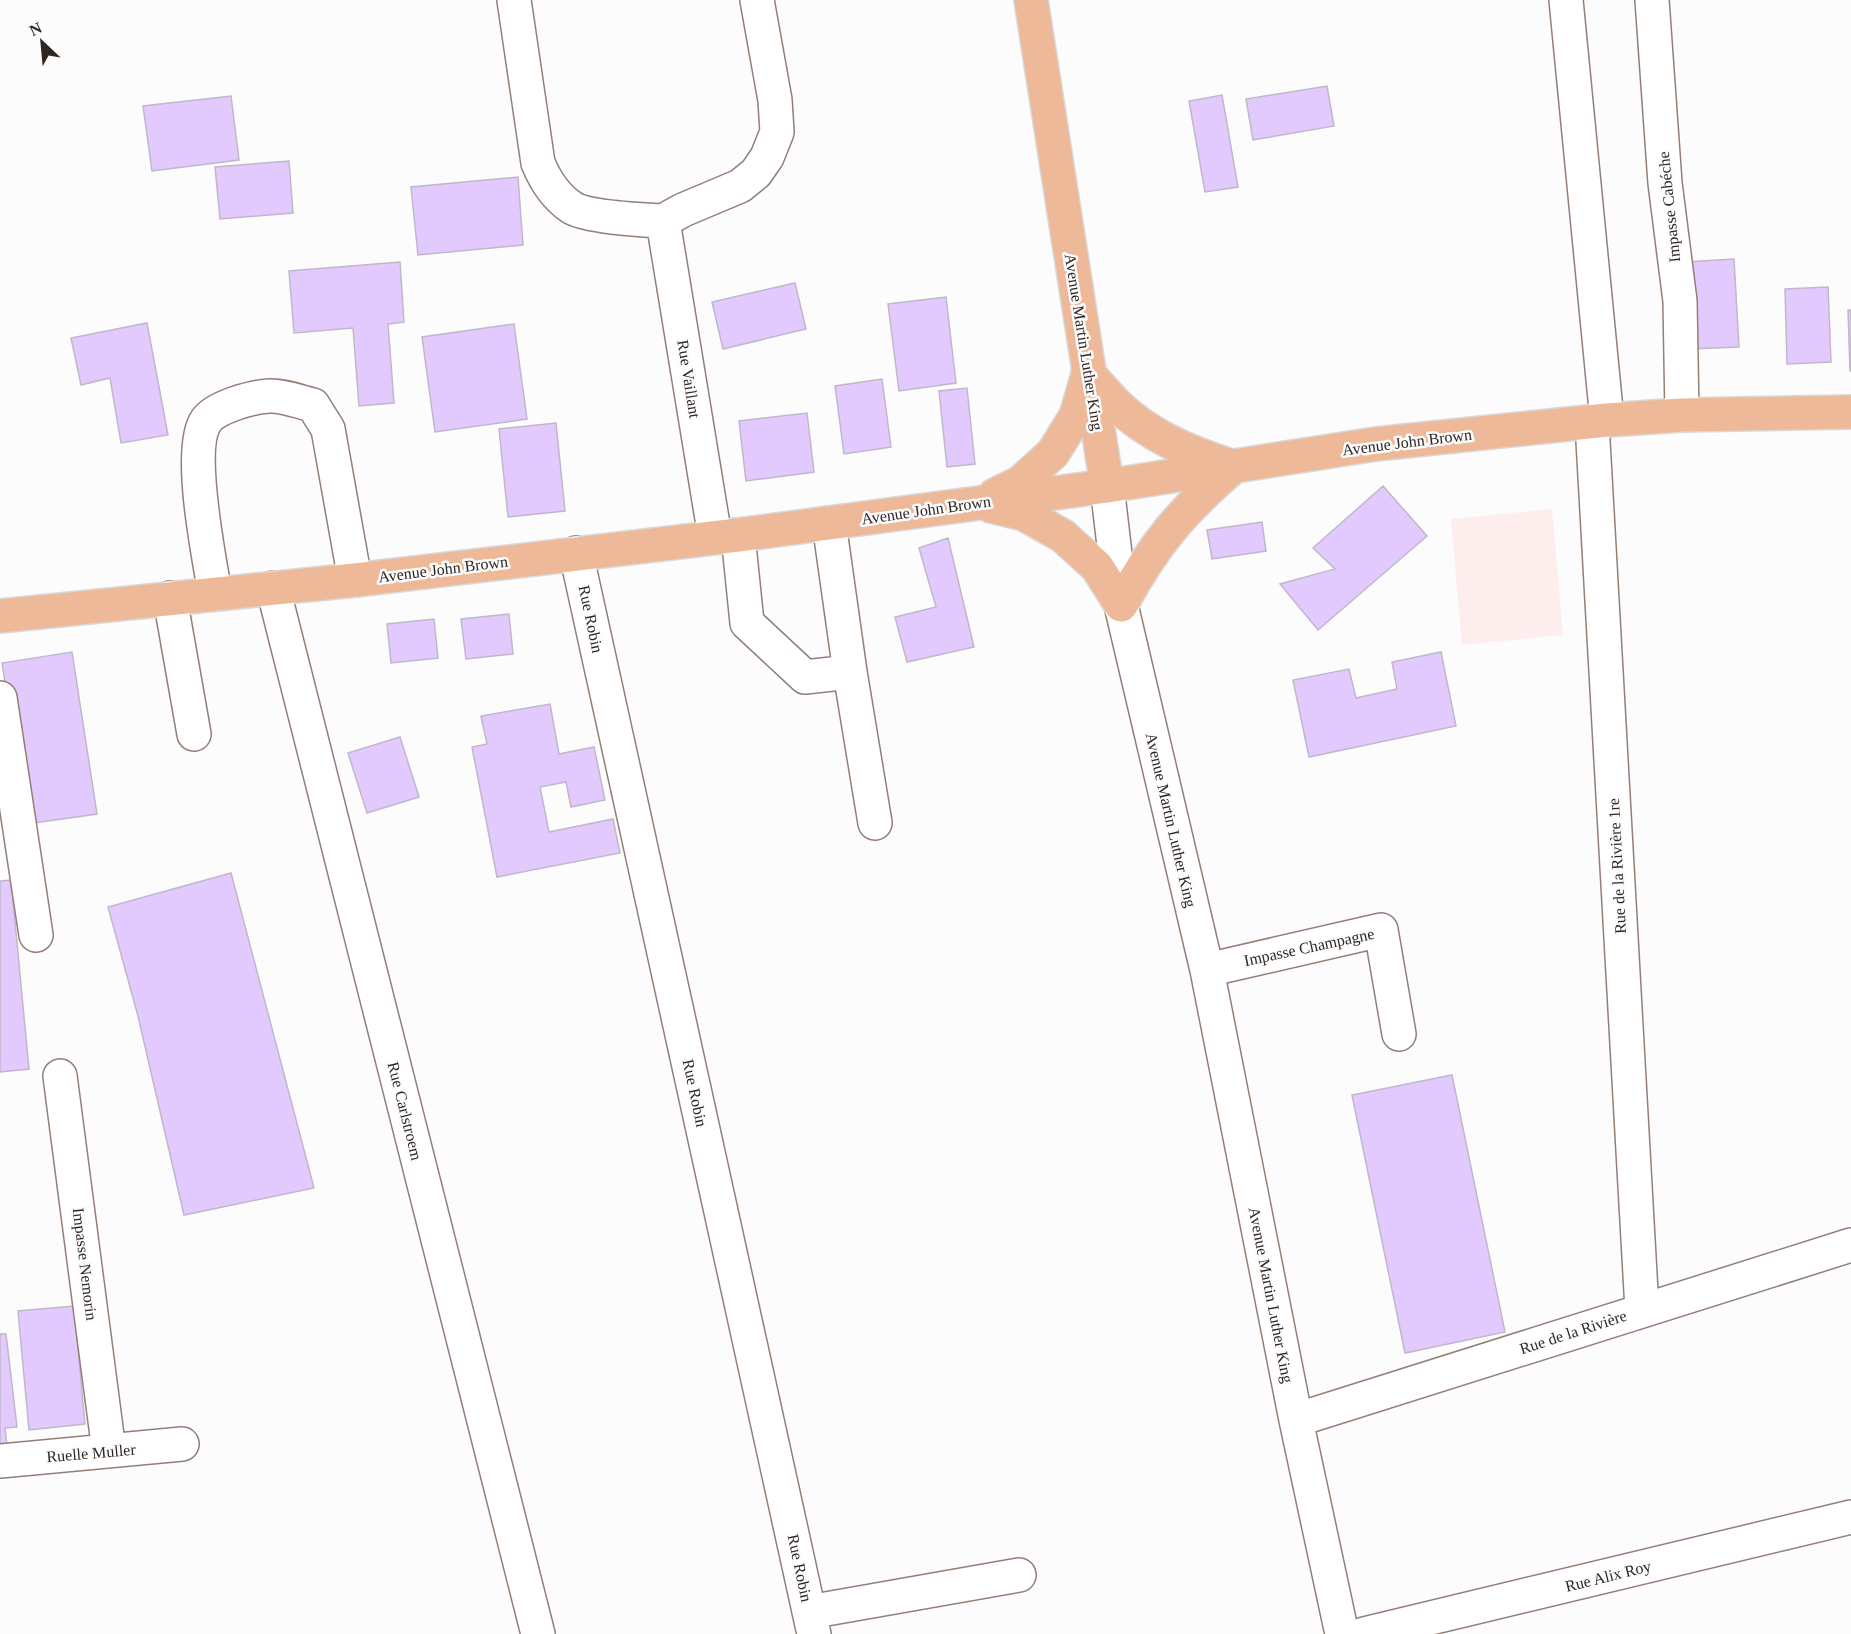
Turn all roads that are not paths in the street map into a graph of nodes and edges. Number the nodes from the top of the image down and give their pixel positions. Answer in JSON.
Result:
{"nodes":[{"id":1,"x":514,"y":0,"type":"edge"},
{"id":2,"x":757,"y":0,"type":"edge"},
{"id":3,"x":1031,"y":0,"type":"edge"},
{"id":4,"x":1566,"y":0,"type":"edge"},
{"id":5,"x":1652,"y":0,"type":"edge"},
{"id":6,"x":663,"y":221,"type":"junction"},
{"id":7,"x":1088,"y":373,"type":"junction"},
{"id":8,"x":1851,"y":412,"type":"edge"},
{"id":9,"x":1682,"y":415,"type":"junction"},
{"id":10,"x":1600,"y":422,"type":"junction"},
{"id":11,"x":1233,"y":467,"type":"junction"},
{"id":12,"x":1107,"y":486,"type":"junction"},
{"id":13,"x":980,"y":503,"type":"junction"},
{"id":14,"x":829,"y":523,"type":"junction"},
{"id":15,"x":727,"y":536,"type":"junction"},
{"id":16,"x":576,"y":553,"type":"junction"},
{"id":17,"x":355,"y":580,"type":"junction"},
{"id":18,"x":273,"y":588,"type":"junction"},
{"id":19,"x":215,"y":593,"type":"junction"},
{"id":20,"x":170,"y":598,"type":"junction"},
{"id":21,"x":1121,"y":605,"type":"junction"},
{"id":22,"x":0,"y":616,"type":"edge"},
{"id":23,"x":850,"y":672,"type":"junction"},
{"id":24,"x":0,"y":698,"type":"edge"},
{"id":25,"x":194,"y":734,"type":"dead end"},
{"id":26,"x":875,"y":823,"type":"dead end"},
{"id":27,"x":36,"y":935,"type":"dead end"},
{"id":28,"x":1207,"y":970,"type":"junction"},
{"id":29,"x":1399,"y":1034,"type":"dead end"},
{"id":30,"x":60,"y":1076,"type":"dead end"},
{"id":31,"x":1851,"y":1245,"type":"edge"},
{"id":32,"x":1642,"y":1310,"type":"junction"},
{"id":33,"x":1296,"y":1420,"type":"junction"},
{"id":34,"x":182,"y":1444,"type":"dead end"},
{"id":35,"x":109,"y":1451,"type":"junction"},
{"id":36,"x":0,"y":1461,"type":"edge"},
{"id":37,"x":1851,"y":1517,"type":"edge"},
{"id":38,"x":1019,"y":1575,"type":"dead end"},
{"id":39,"x":812,"y":1623,"type":"edge"},
{"id":40,"x":538,"y":1634,"type":"edge"},
{"id":41,"x":1342,"y":1634,"type":"edge"},
{"id":42,"x":1364,"y":1634,"type":"edge"}],
"edges":[{"from":1,"to":6,"type":"street"},
{"from":2,"to":6,"type":"street"},
{"from":3,"to":7,"type":"main road","name":"Avenue Martin Luther King"},
{"from":4,"to":10,"type":"street","name":"Rue de la Rivière 1re"},
{"from":5,"to":9,"type":"street","name":"Impasse Cabéche"},
{"from":6,"to":15,"type":"street","name":"Rue Vaillant"},
{"from":7,"to":11,"type":"main road"},
{"from":7,"to":12,"type":"main road","name":"Avenue Martin Luther King"},
{"from":7,"to":13,"type":"main road"},
{"from":8,"to":9,"type":"main road","name":"Avenue John Brown"},
{"from":9,"to":10,"type":"main road","name":"Avenue John Brown"},
{"from":10,"to":11,"type":"main road","name":"Avenue John Brown"},
{"from":10,"to":32,"type":"street","name":"Rue de la Rivière 1re"},
{"from":11,"to":12,"type":"main road","name":"Avenue John Brown"},
{"from":11,"to":21,"type":"main road"},
{"from":12,"to":13,"type":"main road","name":"Avenue John Brown"},
{"from":12,"to":21,"type":"street","name":"Avenue Martin Luther King"},
{"from":13,"to":14,"type":"main road","name":"Avenue John Brown"},
{"from":13,"to":21,"type":"main road"},
{"from":14,"to":15,"type":"main road","name":"Avenue John Brown"},
{"from":14,"to":23,"type":"street"},
{"from":15,"to":16,"type":"main road","name":"Avenue John Brown"},
{"from":15,"to":23,"type":"street","name":"Rue Vaillant"},
{"from":16,"to":17,"type":"main road","name":"Avenue John Brown"},
{"from":16,"to":39,"type":"street","name":"Rue Robin"},
{"from":17,"to":18,"type":"main road","name":"Avenue John Brown"},
{"from":17,"to":19,"type":"street"},
{"from":18,"to":19,"type":"main road","name":"Avenue John Brown"},
{"from":18,"to":40,"type":"street","name":"Rue Carlstroem"},
{"from":19,"to":20,"type":"main road","name":"Avenue John Brown"},
{"from":20,"to":22,"type":"main road","name":"Avenue John Brown"},
{"from":20,"to":25,"type":"street"},
{"from":21,"to":28,"type":"street","name":"Avenue Martin Luther King"},
{"from":23,"to":26,"type":"street"},
{"from":24,"to":27,"type":"street"},
{"from":28,"to":29,"type":"street","name":"Impasse Champagne"},
{"from":28,"to":33,"type":"street","name":"Avenue Martin Luther King"},
{"from":30,"to":35,"type":"street","name":"Impasse Nemorin"},
{"from":31,"to":32,"type":"street","name":"Rue de la Rivière"},
{"from":32,"to":33,"type":"street","name":"Rue de la Rivière"},
{"from":33,"to":41,"type":"street","name":"Avenue Martin Luther King"},
{"from":34,"to":35,"type":"street","name":"Ruelle Muller"},
{"from":35,"to":36,"type":"street","name":"Ruelle Muller"},
{"from":37,"to":42,"type":"street","name":"Rue Alix Roy"},
{"from":38,"to":39,"type":"street"}]}
